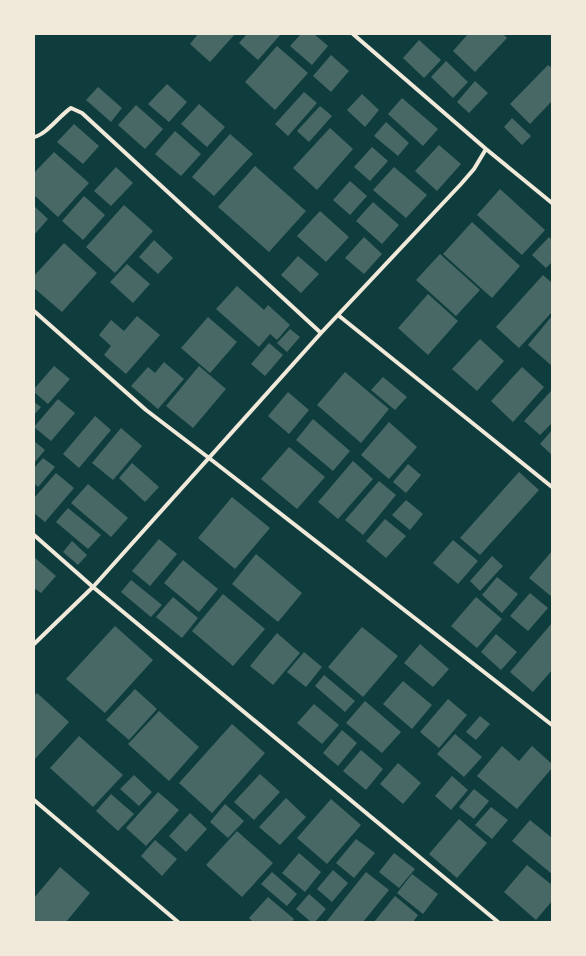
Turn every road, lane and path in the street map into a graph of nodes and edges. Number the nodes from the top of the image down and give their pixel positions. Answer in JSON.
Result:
{"nodes":[{"id":1,"x":354,"y":34,"type":"edge"},
{"id":2,"x":34,"y":137,"type":"edge"},
{"id":3,"x":486,"y":149,"type":"junction"},
{"id":4,"x":552,"y":203,"type":"edge"},
{"id":5,"x":34,"y":311,"type":"edge"},
{"id":6,"x":338,"y":315,"type":"junction"},
{"id":7,"x":321,"y":333,"type":"junction"},
{"id":8,"x":209,"y":458,"type":"junction"},
{"id":9,"x":552,"y":487,"type":"edge"},
{"id":10,"x":34,"y":536,"type":"edge"},
{"id":11,"x":94,"y":587,"type":"junction"},
{"id":12,"x":34,"y":644,"type":"edge"},
{"id":13,"x":552,"y":725,"type":"edge"},
{"id":14,"x":34,"y":800,"type":"edge"},
{"id":15,"x":178,"y":922,"type":"edge"},
{"id":16,"x":498,"y":922,"type":"edge"}],
"edges":[{"from":1,"to":3,"type":"street"},
{"from":2,"to":7,"type":"street"},
{"from":3,"to":4,"type":"street"},
{"from":3,"to":6,"type":"street"},
{"from":5,"to":8,"type":"street"},
{"from":6,"to":7,"type":"street"},
{"from":6,"to":9,"type":"street"},
{"from":7,"to":8,"type":"street"},
{"from":8,"to":11,"type":"street"},
{"from":8,"to":13,"type":"street"},
{"from":10,"to":11,"type":"street"},
{"from":11,"to":12,"type":"street"},
{"from":11,"to":16,"type":"street"},
{"from":14,"to":15,"type":"street"}]}
